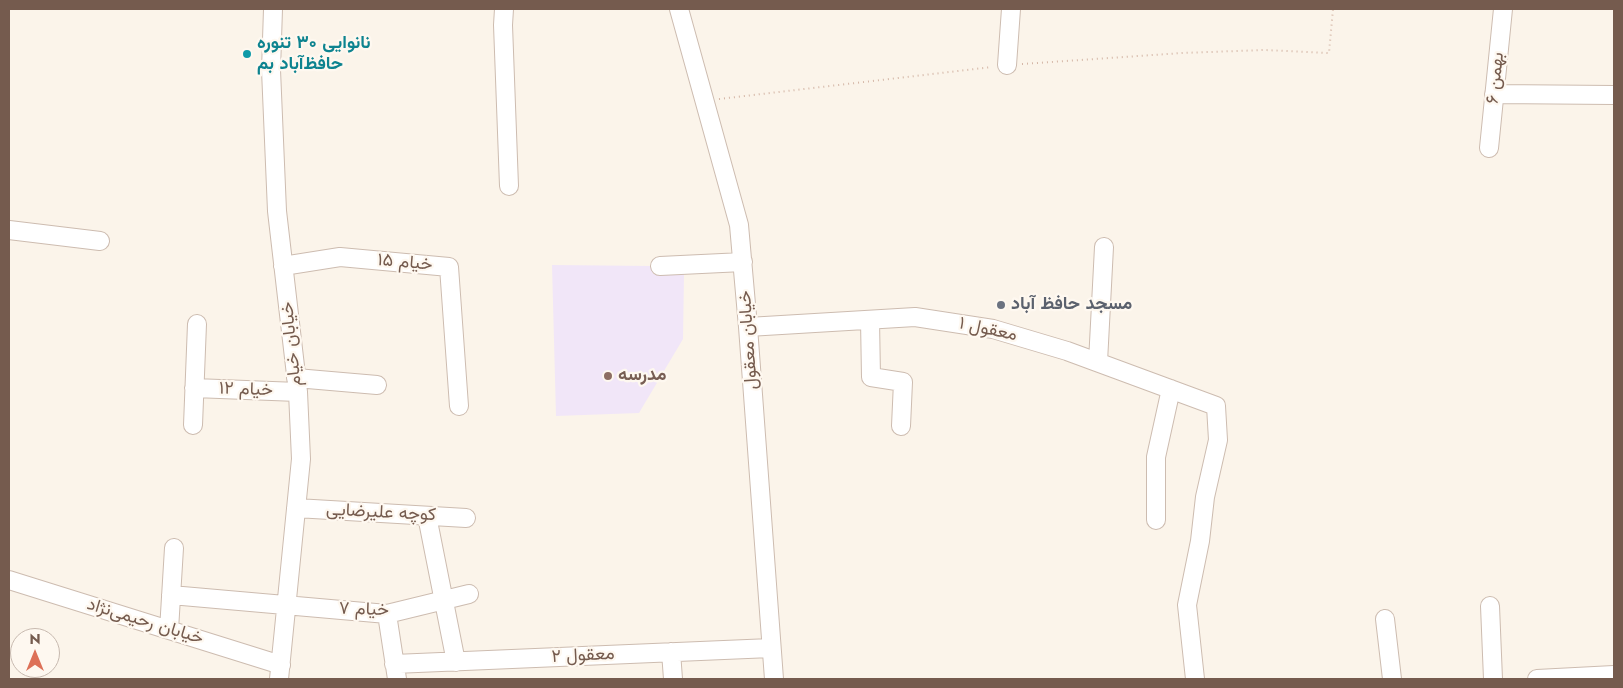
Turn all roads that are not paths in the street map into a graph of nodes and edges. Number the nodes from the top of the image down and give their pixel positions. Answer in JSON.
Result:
{"nodes":[{"id":1,"x":273,"y":9,"type":"edge"},
{"id":2,"x":504,"y":9,"type":"edge"},
{"id":3,"x":679,"y":9,"type":"edge"},
{"id":4,"x":1011,"y":9,"type":"edge"},
{"id":5,"x":1503,"y":9,"type":"edge"},
{"id":6,"x":1007,"y":65,"type":"dead end"},
{"id":7,"x":1494,"y":94,"type":"junction"},
{"id":8,"x":1614,"y":96,"type":"edge"},
{"id":9,"x":1489,"y":148,"type":"dead end"},
{"id":10,"x":509,"y":186,"type":"dead end"},
{"id":11,"x":9,"y":230,"type":"edge"},
{"id":12,"x":100,"y":241,"type":"dead end"},
{"id":13,"x":1104,"y":247,"type":"dead end"},
{"id":14,"x":743,"y":262,"type":"junction"},
{"id":15,"x":283,"y":266,"type":"junction"},
{"id":16,"x":660,"y":266,"type":"dead end"},
{"id":17,"x":870,"y":320,"type":"junction"},
{"id":18,"x":197,"y":324,"type":"dead end"},
{"id":19,"x":748,"y":327,"type":"junction"},
{"id":20,"x":1098,"y":362,"type":"junction"},
{"id":21,"x":297,"y":385,"type":"junction"},
{"id":22,"x":377,"y":385,"type":"dead end"},
{"id":23,"x":194,"y":388,"type":"junction"},
{"id":24,"x":1171,"y":389,"type":"junction"},
{"id":25,"x":459,"y":406,"type":"dead end"},
{"id":26,"x":193,"y":425,"type":"dead end"},
{"id":27,"x":901,"y":426,"type":"dead end"},
{"id":28,"x":296,"y":508,"type":"junction"},
{"id":29,"x":427,"y":516,"type":"junction"},
{"id":30,"x":466,"y":518,"type":"dead end"},
{"id":31,"x":1156,"y":520,"type":"dead end"},
{"id":32,"x":174,"y":548,"type":"dead end"},
{"id":33,"x":9,"y":580,"type":"edge"},
{"id":34,"x":469,"y":594,"type":"dead end"},
{"id":35,"x":171,"y":595,"type":"junction"},
{"id":36,"x":444,"y":600,"type":"junction"},
{"id":37,"x":287,"y":605,"type":"junction"},
{"id":38,"x":1490,"y":606,"type":"dead end"},
{"id":39,"x":387,"y":614,"type":"junction"},
{"id":40,"x":1386,"y":619,"type":"dead end"},
{"id":41,"x":169,"y":630,"type":"junction"},
{"id":42,"x":771,"y":648,"type":"junction"},
{"id":43,"x":671,"y":652,"type":"junction"},
{"id":44,"x":456,"y":662,"type":"junction"},
{"id":45,"x":280,"y":672,"type":"edge"},
{"id":46,"x":396,"y":672,"type":"edge"},
{"id":47,"x":1614,"y":675,"type":"edge"},
{"id":48,"x":673,"y":679,"type":"edge"},
{"id":49,"x":774,"y":679,"type":"edge"},
{"id":50,"x":1195,"y":679,"type":"edge"},
{"id":51,"x":1392,"y":679,"type":"edge"},
{"id":52,"x":1492,"y":679,"type":"edge"},
{"id":53,"x":1537,"y":679,"type":"edge"}],
"edges":[{"from":1,"to":15,"type":"street","name":"خیابان خیام"},
{"from":2,"to":10,"type":"street"},
{"from":3,"to":14,"type":"street","name":"خیابان معقول"},
{"from":4,"to":6,"type":"street"},
{"from":5,"to":7,"type":"street","name":"بهمن ۶"},
{"from":7,"to":8,"type":"street"},
{"from":7,"to":9,"type":"street","name":"بهمن ۶"},
{"from":11,"to":12,"type":"street"},
{"from":13,"to":20,"type":"street"},
{"from":14,"to":16,"type":"street"},
{"from":14,"to":19,"type":"street","name":"خیابان معقول"},
{"from":15,"to":21,"type":"street","name":"خیابان خیام"},
{"from":15,"to":25,"type":"street","name":"خیام ۱۵"},
{"from":17,"to":19,"type":"street","name":"معقول ۱"},
{"from":17,"to":20,"type":"street","name":"معقول ۱"},
{"from":17,"to":27,"type":"street"},
{"from":18,"to":23,"type":"street"},
{"from":19,"to":42,"type":"street","name":"خیابان معقول"},
{"from":20,"to":24,"type":"street","name":"معقول ۱"},
{"from":21,"to":22,"type":"street","name":"خیام ۱۲"},
{"from":21,"to":23,"type":"street","name":"خیام ۱۲"},
{"from":21,"to":28,"type":"street","name":"خیابان خیام"},
{"from":23,"to":26,"type":"street"},
{"from":24,"to":31,"type":"street"},
{"from":24,"to":50,"type":"street","name":"معقول ۱"},
{"from":28,"to":29,"type":"street","name":"کوچه علیرضایی"},
{"from":28,"to":37,"type":"street","name":"خیابان خیام"},
{"from":29,"to":30,"type":"street","name":"کوچه علیرضایی"},
{"from":29,"to":36,"type":"street"},
{"from":32,"to":35,"type":"street"},
{"from":33,"to":41,"type":"street","name":"خیابان رحیمی‌نژاد"},
{"from":34,"to":36,"type":"street","name":"خیام ۷"},
{"from":35,"to":37,"type":"street","name":"خیام ۷"},
{"from":35,"to":41,"type":"street"},
{"from":36,"to":39,"type":"street","name":"خیام ۷"},
{"from":36,"to":44,"type":"street"},
{"from":37,"to":39,"type":"street","name":"خیام ۷"},
{"from":37,"to":45,"type":"street","name":"خیابان خیام"},
{"from":38,"to":52,"type":"street"},
{"from":39,"to":46,"type":"street"},
{"from":40,"to":51,"type":"street"},
{"from":41,"to":45,"type":"street","name":"خیابان رحیمی‌نژاد"},
{"from":42,"to":43,"type":"street","name":"معقول ۲"},
{"from":42,"to":49,"type":"street","name":"خیابان معقول"},
{"from":43,"to":44,"type":"street","name":"معقول ۲"},
{"from":43,"to":48,"type":"street"},
{"from":44,"to":46,"type":"street","name":"معقول ۲"},
{"from":47,"to":53,"type":"street"}]}
